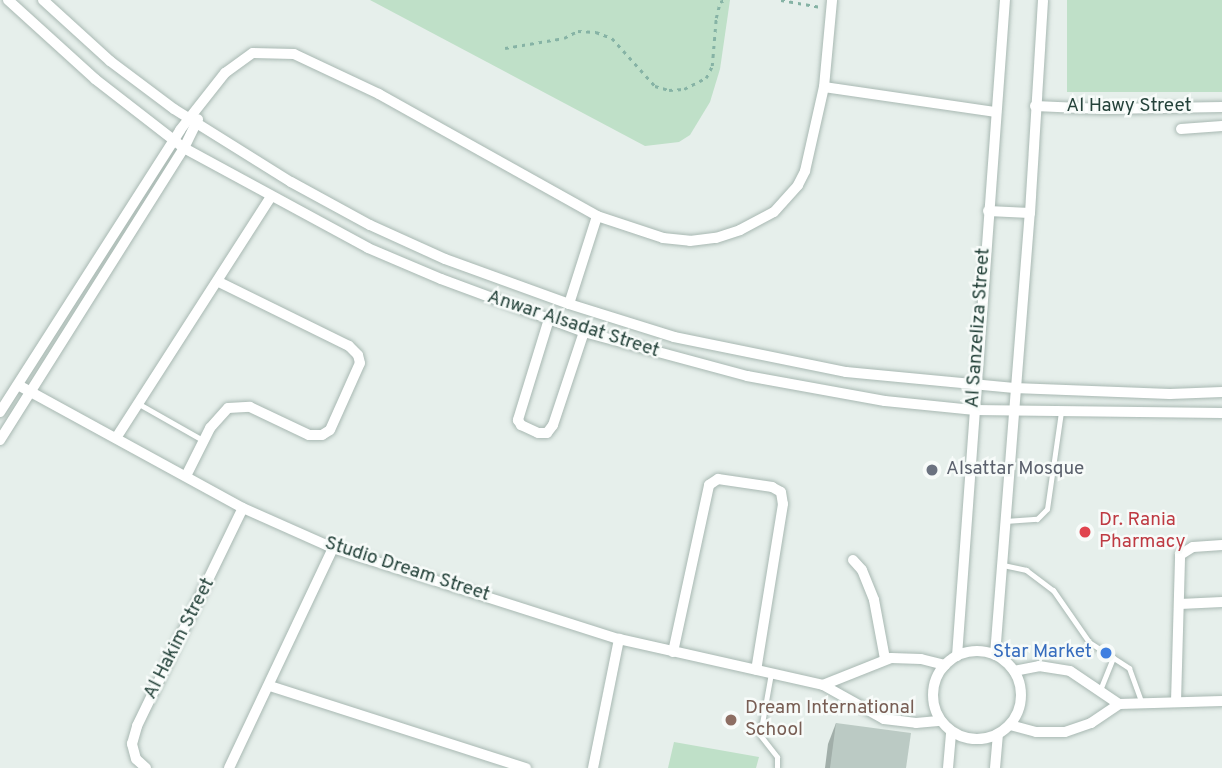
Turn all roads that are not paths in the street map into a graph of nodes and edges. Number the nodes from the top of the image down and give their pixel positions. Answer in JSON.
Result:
{"nodes":[{"id":1,"x":8,"y":0,"type":"edge"},
{"id":2,"x":43,"y":0,"type":"edge"},
{"id":3,"x":1005,"y":0,"type":"edge"},
{"id":4,"x":1043,"y":0,"type":"edge"},
{"id":5,"x":831,"y":5,"type":"edge"},
{"id":6,"x":824,"y":87,"type":"junction"},
{"id":7,"x":1035,"y":106,"type":"junction"},
{"id":8,"x":1222,"y":107,"type":"edge"},
{"id":9,"x":1202,"y":108,"type":"junction"},
{"id":10,"x":996,"y":112,"type":"junction"},
{"id":11,"x":1222,"y":116,"type":"edge"},
{"id":12,"x":193,"y":121,"type":"junction"},
{"id":13,"x":1222,"y":126,"type":"edge"},
{"id":14,"x":1204,"y":128,"type":"junction"},
{"id":15,"x":1181,"y":129,"type":"dead end"},
{"id":16,"x":173,"y":141,"type":"junction"},
{"id":17,"x":184,"y":148,"type":"junction"},
{"id":18,"x":271,"y":197,"type":"junction"},
{"id":19,"x":988,"y":211,"type":"junction"},
{"id":20,"x":1030,"y":213,"type":"junction"},
{"id":21,"x":597,"y":216,"type":"junction"},
{"id":22,"x":219,"y":282,"type":"junction"},
{"id":23,"x":569,"y":304,"type":"junction"},
{"id":24,"x":549,"y":319,"type":"junction"},
{"id":25,"x":584,"y":332,"type":"junction"},
{"id":26,"x":18,"y":385,"type":"junction"},
{"id":27,"x":974,"y":386,"type":"junction"},
{"id":28,"x":1014,"y":388,"type":"junction"},
{"id":29,"x":30,"y":392,"type":"junction"},
{"id":30,"x":1222,"y":392,"type":"edge"},
{"id":31,"x":139,"y":404,"type":"junction"},
{"id":32,"x":973,"y":410,"type":"junction"},
{"id":33,"x":1013,"y":410,"type":"junction"},
{"id":34,"x":0,"y":412,"type":"edge"},
{"id":35,"x":1061,"y":412,"type":"junction"},
{"id":36,"x":1222,"y":413,"type":"edge"},
{"id":37,"x":116,"y":438,"type":"junction"},
{"id":38,"x":0,"y":440,"type":"edge"},
{"id":39,"x":204,"y":441,"type":"junction"},
{"id":40,"x":186,"y":476,"type":"junction"},
{"id":41,"x":243,"y":508,"type":"junction"},
{"id":42,"x":1005,"y":521,"type":"junction"},
{"id":43,"x":1222,"y":545,"type":"edge"},
{"id":44,"x":334,"y":548,"type":"junction"},
{"id":45,"x":853,"y":560,"type":"dead end"},
{"id":46,"x":1001,"y":565,"type":"junction"},
{"id":47,"x":1222,"y":602,"type":"edge"},
{"id":48,"x":1180,"y":604,"type":"junction"},
{"id":49,"x":619,"y":639,"type":"junction"},
{"id":50,"x":673,"y":652,"type":"junction"},
{"id":51,"x":995,"y":655,"type":"junction"},
{"id":52,"x":957,"y":656,"type":"junction"},
{"id":53,"x":1114,"y":657,"type":"junction"},
{"id":54,"x":886,"y":659,"type":"junction"},
{"id":55,"x":946,"y":665,"type":"junction"},
{"id":56,"x":756,"y":670,"type":"junction"},
{"id":57,"x":1014,"y":671,"type":"junction"},
{"id":58,"x":771,"y":673,"type":"junction"},
{"id":59,"x":822,"y":685,"type":"junction"},
{"id":60,"x":270,"y":686,"type":"junction"},
{"id":61,"x":1100,"y":692,"type":"junction"},
{"id":62,"x":1222,"y":701,"type":"edge"},
{"id":63,"x":1176,"y":702,"type":"junction"},
{"id":64,"x":1142,"y":703,"type":"junction"},
{"id":65,"x":1119,"y":704,"type":"junction"},
{"id":66,"x":942,"y":721,"type":"junction"},
{"id":67,"x":1010,"y":725,"type":"junction"},
{"id":68,"x":951,"y":731,"type":"junction"},
{"id":69,"x":998,"y":734,"type":"junction"},
{"id":70,"x":146,"y":768,"type":"edge"},
{"id":71,"x":229,"y":768,"type":"edge"},
{"id":72,"x":526,"y":768,"type":"edge"},
{"id":73,"x":593,"y":768,"type":"edge"},
{"id":74,"x":778,"y":768,"type":"edge"},
{"id":75,"x":948,"y":768,"type":"edge"},
{"id":76,"x":995,"y":768,"type":"edge"}],
"edges":[{"from":1,"to":16,"type":"street","name":"Anwar Alsadat Street"},
{"from":2,"to":12,"type":"street","name":"Anwar Alsadat Street"},
{"from":3,"to":10,"type":"street","name":"Al Sanzeliza Street"},
{"from":4,"to":7,"type":"street","name":"Al Sanzeliza Street"},
{"from":5,"to":6,"type":"street"},
{"from":6,"to":10,"type":"street"},
{"from":6,"to":21,"type":"street"},
{"from":7,"to":9,"type":"street","name":"Al Hawy Street"},
{"from":7,"to":20,"type":"street","name":"Al Sanzeliza Street"},
{"from":8,"to":9,"type":"street","name":"Al Hawy Street"},
{"from":8,"to":11,"type":"street"},
{"from":9,"to":14,"type":"street"},
{"from":10,"to":19,"type":"street","name":"Al Sanzeliza Street"},
{"from":12,"to":16,"type":"street"},
{"from":12,"to":17,"type":"street"},
{"from":12,"to":21,"type":"street"},
{"from":12,"to":23,"type":"street","name":"Anwar Alsadat Street"},
{"from":13,"to":14,"type":"street"},
{"from":14,"to":15,"type":"street"},
{"from":16,"to":17,"type":"street","name":"Anwar Alsadat Street"},
{"from":16,"to":26,"type":"street"},
{"from":17,"to":18,"type":"street","name":"Anwar Alsadat Street"},
{"from":17,"to":29,"type":"street"},
{"from":18,"to":22,"type":"street"},
{"from":18,"to":24,"type":"street","name":"Anwar Alsadat Street"},
{"from":19,"to":20,"type":"street"},
{"from":19,"to":27,"type":"street","name":"Al Sanzeliza Street"},
{"from":20,"to":28,"type":"street","name":"Al Sanzeliza Street"},
{"from":21,"to":23,"type":"street"},
{"from":22,"to":31,"type":"street"},
{"from":22,"to":39,"type":"street"},
{"from":23,"to":27,"type":"street","name":"Anwar Alsadat Street"},
{"from":24,"to":25,"type":"street","name":"Anwar Alsadat Street"},
{"from":24,"to":25,"type":"street"},
{"from":25,"to":32,"type":"street","name":"Anwar Alsadat Street"},
{"from":26,"to":29,"type":"street","name":"Studio Dream Street"},
{"from":26,"to":34,"type":"street"},
{"from":27,"to":28,"type":"street","name":"Anwar Alsadat Street"},
{"from":27,"to":32,"type":"street","name":"Al Sanzeliza Street"},
{"from":28,"to":30,"type":"street","name":"Anwar Alsadat Street"},
{"from":28,"to":33,"type":"street","name":"Al Sanzeliza Street"},
{"from":29,"to":37,"type":"street","name":"Studio Dream Street"},
{"from":29,"to":38,"type":"street"},
{"from":31,"to":37,"type":"street"},
{"from":31,"to":39,"type":"lane"},
{"from":32,"to":33,"type":"street","name":"Anwar Alsadat Street"},
{"from":32,"to":52,"type":"street","name":"Al Sanzeliza Street"},
{"from":33,"to":35,"type":"street","name":"Anwar Alsadat Street"},
{"from":33,"to":42,"type":"street","name":"Al Sanzeliza Street"},
{"from":35,"to":36,"type":"street","name":"Anwar Alsadat Street"},
{"from":35,"to":42,"type":"lane"},
{"from":37,"to":40,"type":"street","name":"Studio Dream Street"},
{"from":39,"to":40,"type":"street"},
{"from":40,"to":41,"type":"street","name":"Studio Dream Street"},
{"from":41,"to":44,"type":"street","name":"Studio Dream Street"},
{"from":41,"to":70,"type":"street","name":"Al Hakim Street"},
{"from":42,"to":46,"type":"street","name":"Al Sanzeliza Street"},
{"from":43,"to":48,"type":"street"},
{"from":44,"to":49,"type":"street","name":"Studio Dream Street"},
{"from":44,"to":60,"type":"street"},
{"from":45,"to":54,"type":"street"},
{"from":46,"to":51,"type":"street","name":"Al Sanzeliza Street"},
{"from":46,"to":53,"type":"lane"},
{"from":47,"to":48,"type":"street"},
{"from":48,"to":63,"type":"street"},
{"from":49,"to":50,"type":"street","name":"Studio Dream Street"},
{"from":49,"to":73,"type":"street"},
{"from":50,"to":56,"type":"street","name":"Studio Dream Street"},
{"from":50,"to":56,"type":"street"},
{"from":51,"to":52,"type":"street"},
{"from":51,"to":57,"type":"street"},
{"from":52,"to":55,"type":"street"},
{"from":53,"to":61,"type":"lane"},
{"from":53,"to":64,"type":"lane"},
{"from":54,"to":55,"type":"street"},
{"from":54,"to":59,"type":"street"},
{"from":55,"to":66,"type":"street"},
{"from":56,"to":58,"type":"street","name":"Studio Dream Street"},
{"from":57,"to":61,"type":"street"},
{"from":57,"to":67,"type":"street"},
{"from":58,"to":59,"type":"street","name":"Studio Dream Street"},
{"from":58,"to":74,"type":"lane"},
{"from":59,"to":66,"type":"street","name":"Studio Dream Street"},
{"from":60,"to":71,"type":"street"},
{"from":60,"to":72,"type":"street"},
{"from":61,"to":65,"type":"street"},
{"from":62,"to":63,"type":"street"},
{"from":63,"to":64,"type":"street"},
{"from":64,"to":65,"type":"street"},
{"from":65,"to":67,"type":"street"},
{"from":66,"to":68,"type":"street"},
{"from":67,"to":69,"type":"street"},
{"from":68,"to":69,"type":"street"},
{"from":68,"to":75,"type":"street"},
{"from":69,"to":76,"type":"street"}]}
